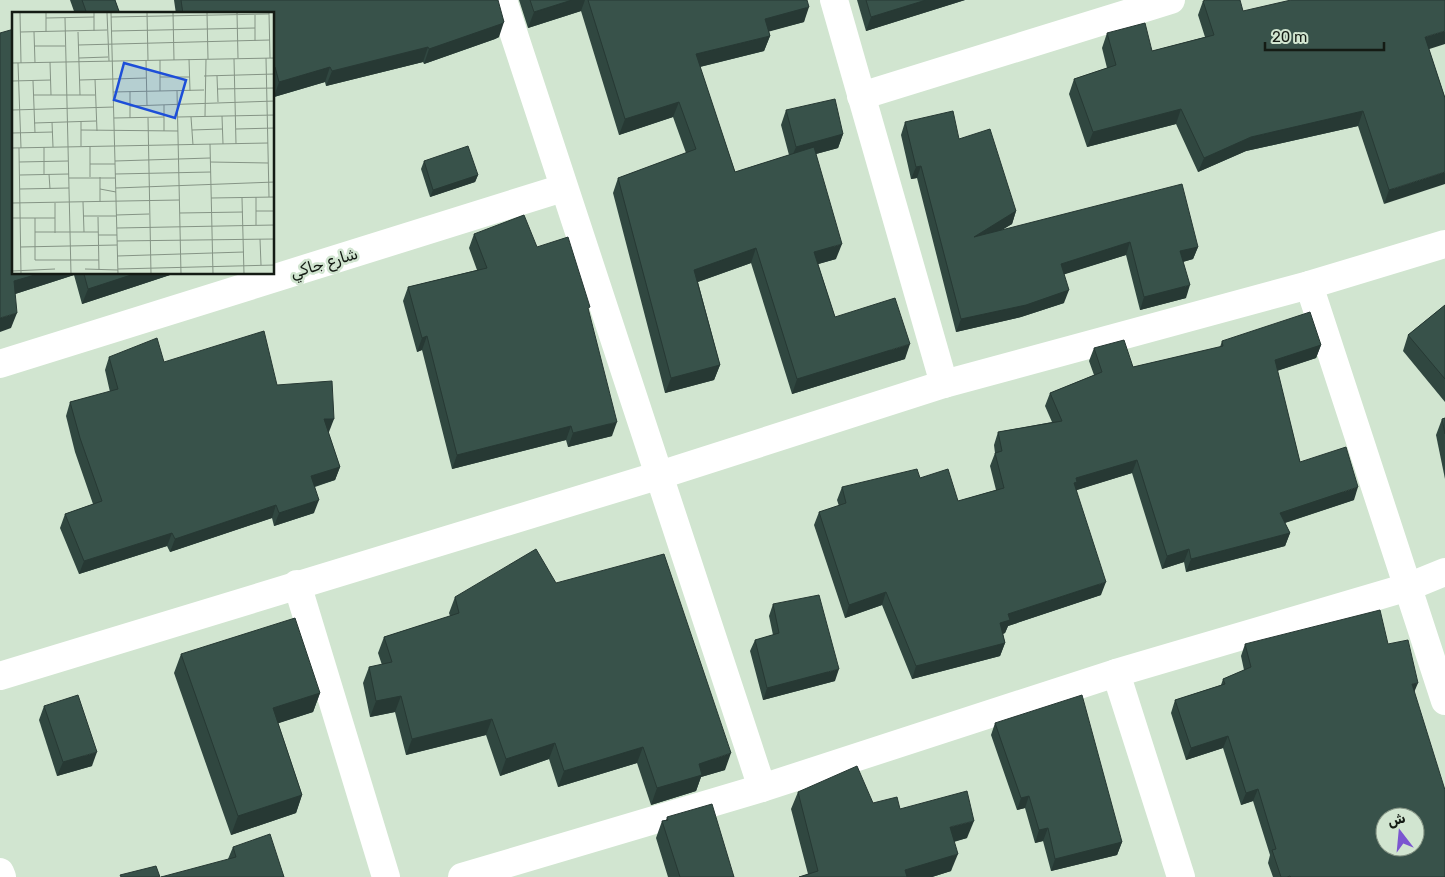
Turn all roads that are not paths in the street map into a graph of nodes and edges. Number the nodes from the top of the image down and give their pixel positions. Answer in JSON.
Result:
{"nodes":[{"id":1,"x":503,"y":0,"type":"edge"},
{"id":2,"x":834,"y":0,"type":"edge"},
{"id":3,"x":1171,"y":0,"type":"edge"},
{"id":4,"x":861,"y":96,"type":"junction"},
{"id":5,"x":563,"y":188,"type":"junction"},
{"id":6,"x":1445,"y":244,"type":"edge"},
{"id":7,"x":1309,"y":285,"type":"junction"},
{"id":8,"x":0,"y":364,"type":"edge"},
{"id":9,"x":944,"y":384,"type":"junction"},
{"id":10,"x":660,"y":475,"type":"junction"},
{"id":11,"x":1445,"y":572,"type":"edge"},
{"id":12,"x":297,"y":584,"type":"junction"},
{"id":13,"x":1408,"y":587,"type":"junction"},
{"id":14,"x":1116,"y":673,"type":"junction"},
{"id":15,"x":0,"y":676,"type":"edge"},
{"id":16,"x":1445,"y":701,"type":"edge"},
{"id":17,"x":762,"y":788,"type":"junction"},
{"id":18,"x":0,"y":872,"type":"edge"},
{"id":19,"x":2,"y":877,"type":"edge"},
{"id":20,"x":386,"y":877,"type":"edge"},
{"id":21,"x":462,"y":877,"type":"edge"},
{"id":22,"x":1181,"y":877,"type":"edge"}],
"edges":[{"from":1,"to":5,"type":"street"},
{"from":2,"to":4,"type":"street"},
{"from":3,"to":4,"type":"street"},
{"from":4,"to":9,"type":"street"},
{"from":5,"to":8,"type":"street","name":"شارع جاكي"},
{"from":5,"to":10,"type":"street"},
{"from":6,"to":7,"type":"street"},
{"from":7,"to":9,"type":"street"},
{"from":7,"to":13,"type":"street"},
{"from":9,"to":10,"type":"street"},
{"from":10,"to":12,"type":"street"},
{"from":10,"to":17,"type":"street"},
{"from":11,"to":13,"type":"street"},
{"from":12,"to":15,"type":"street"},
{"from":12,"to":20,"type":"street"},
{"from":13,"to":14,"type":"street"},
{"from":13,"to":16,"type":"street"},
{"from":14,"to":17,"type":"street"},
{"from":14,"to":22,"type":"street"},
{"from":17,"to":21,"type":"street"},
{"from":18,"to":19,"type":"street"}]}
